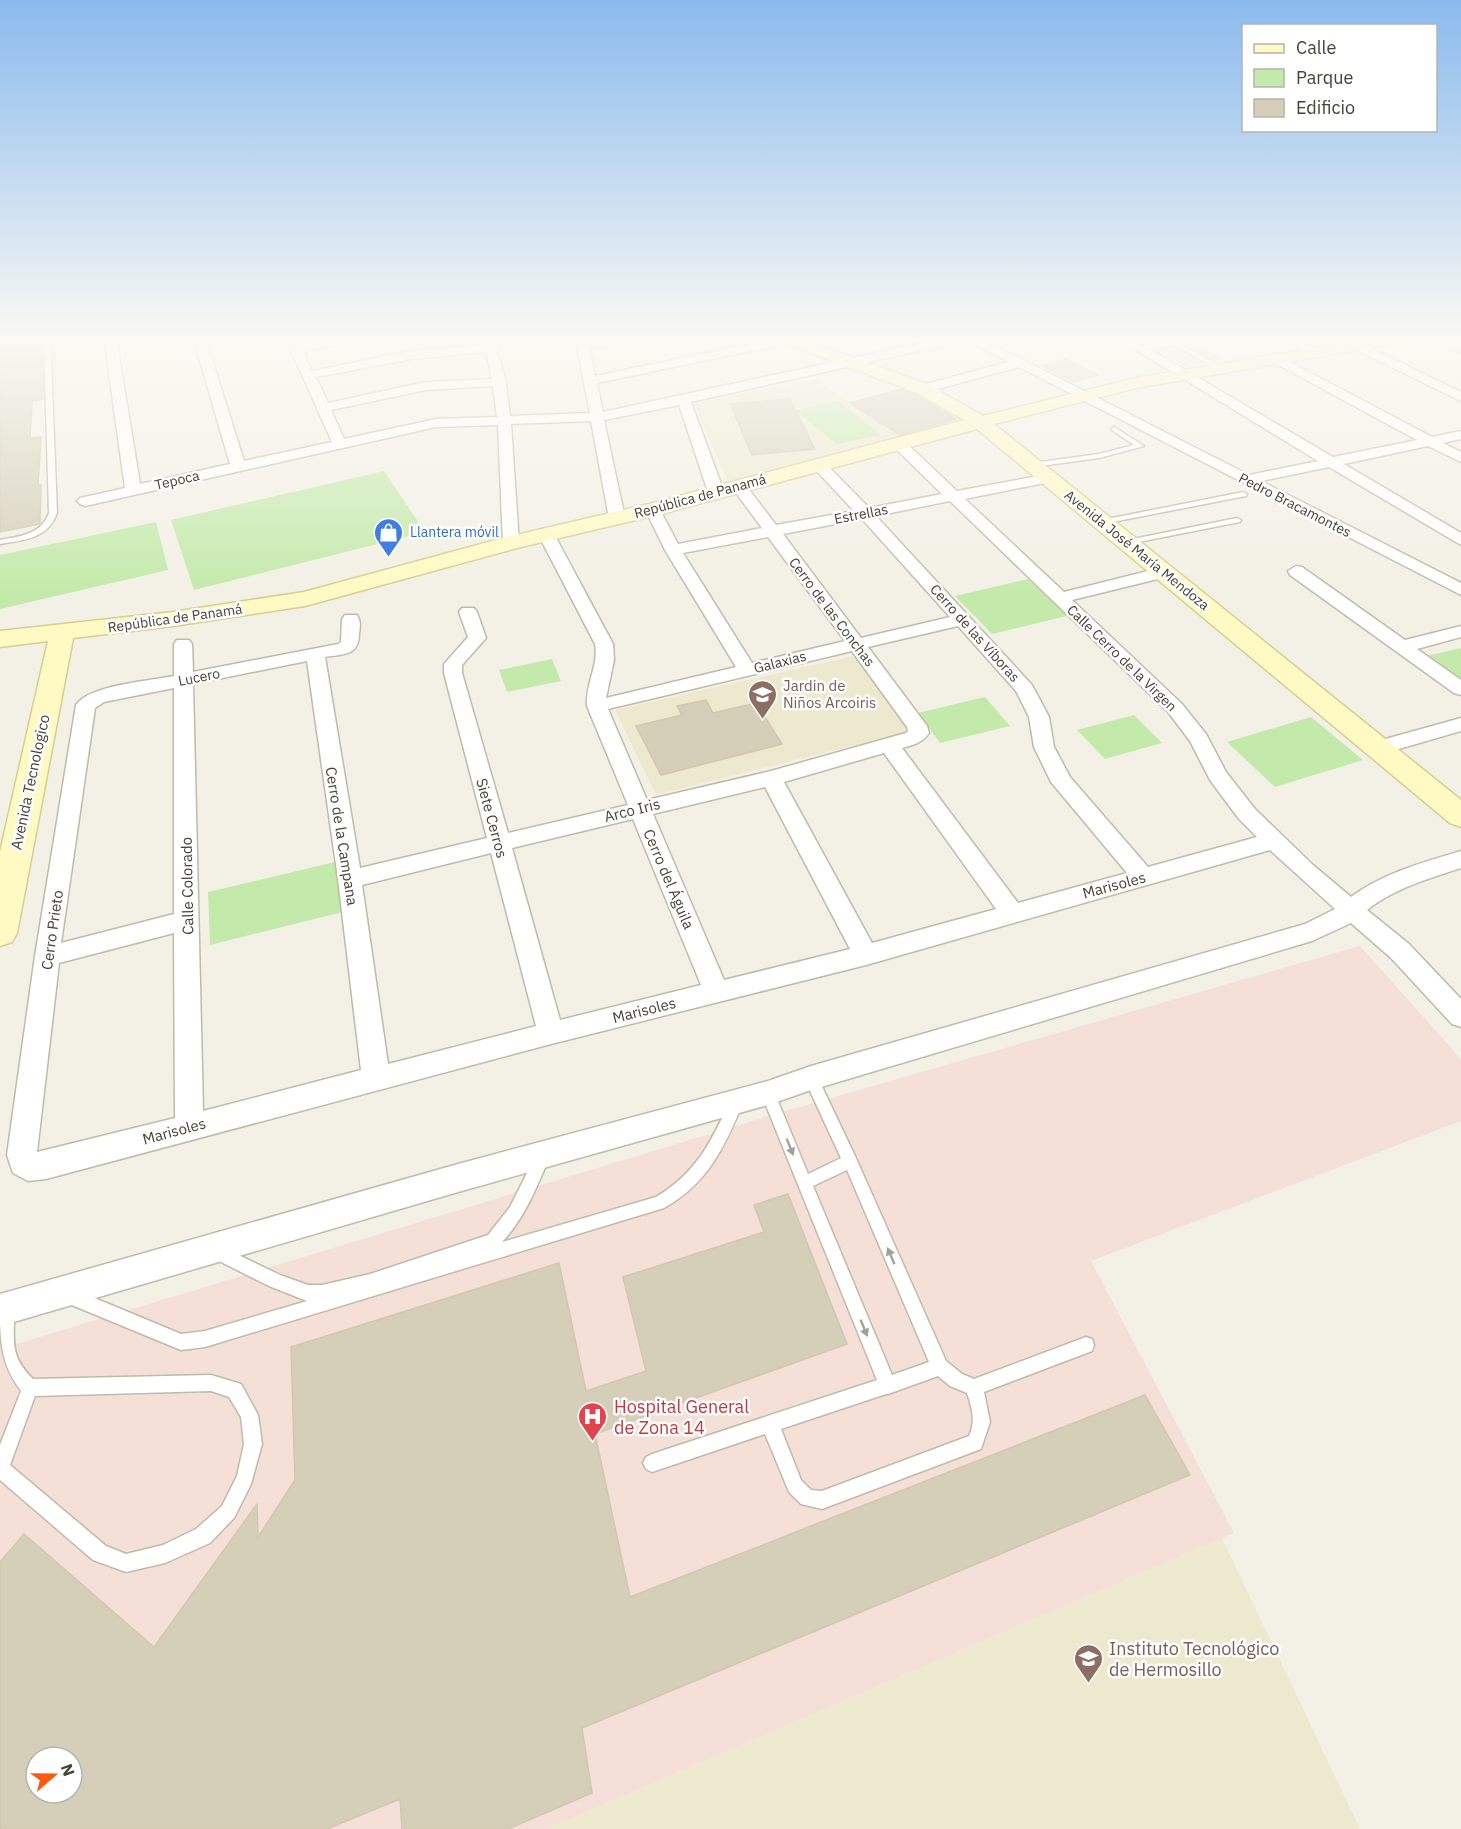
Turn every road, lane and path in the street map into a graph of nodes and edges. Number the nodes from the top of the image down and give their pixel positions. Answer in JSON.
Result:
{"nodes":[{"id":1,"x":49,"y":422,"type":"edge"},
{"id":2,"x":123,"y":422,"type":"edge"},
{"id":3,"x":225,"y":422,"type":"edge"},
{"id":4,"x":330,"y":422,"type":"edge"},
{"id":5,"x":445,"y":422,"type":"edge"},
{"id":6,"x":504,"y":422,"type":"edge"},
{"id":7,"x":597,"y":422,"type":"edge"},
{"id":8,"x":692,"y":422,"type":"edge"},
{"id":9,"x":979,"y":422,"type":"edge"},
{"id":10,"x":980,"y":422,"type":"edge"},
{"id":11,"x":1131,"y":422,"type":"edge"},
{"id":12,"x":1264,"y":422,"type":"edge"},
{"id":13,"x":1394,"y":422,"type":"edge"},
{"id":14,"x":1114,"y":429,"type":"dead end"},
{"id":15,"x":1461,"y":435,"type":"edge"},
{"id":16,"x":1429,"y":441,"type":"junction"},
{"id":17,"x":898,"y":444,"type":"junction"},
{"id":18,"x":340,"y":445,"type":"junction"},
{"id":19,"x":1461,"y":458,"type":"edge"},
{"id":20,"x":1330,"y":462,"type":"junction"},
{"id":21,"x":819,"y":465,"type":"junction"},
{"id":22,"x":238,"y":466,"type":"junction"},
{"id":23,"x":1041,"y":472,"type":"junction"},
{"id":24,"x":738,"y":486,"type":"junction"},
{"id":25,"x":1245,"y":487,"type":"junction"},
{"id":26,"x":133,"y":490,"type":"junction"},
{"id":27,"x":716,"y":492,"type":"junction"},
{"id":28,"x":952,"y":496,"type":"junction"},
{"id":29,"x":85,"y":501,"type":"dead end"},
{"id":30,"x":653,"y":509,"type":"junction"},
{"id":31,"x":866,"y":513,"type":"junction"},
{"id":32,"x":617,"y":518,"type":"junction"},
{"id":33,"x":1237,"y":520,"type":"dead end"},
{"id":34,"x":1102,"y":522,"type":"junction"},
{"id":35,"x":771,"y":531,"type":"junction"},
{"id":36,"x":546,"y":534,"type":"junction"},
{"id":37,"x":1461,"y":540,"type":"edge"},
{"id":38,"x":0,"y":542,"type":"edge"},
{"id":39,"x":1128,"y":542,"type":"junction"},
{"id":40,"x":511,"y":543,"type":"junction"},
{"id":41,"x":673,"y":550,"type":"junction"},
{"id":42,"x":1296,"y":571,"type":"dead end"},
{"id":43,"x":1164,"y":572,"type":"junction"},
{"id":44,"x":347,"y":586,"type":"junction"},
{"id":45,"x":310,"y":590,"type":"junction"},
{"id":46,"x":1461,"y":590,"type":"edge"},
{"id":47,"x":1060,"y":598,"type":"junction"},
{"id":48,"x":468,"y":612,"type":"dead end"},
{"id":49,"x":351,"y":619,"type":"dead end"},
{"id":50,"x":963,"y":619,"type":"junction"},
{"id":51,"x":0,"y":627,"type":"edge"},
{"id":52,"x":1461,"y":631,"type":"edge"},
{"id":53,"x":0,"y":632,"type":"edge"},
{"id":54,"x":63,"y":632,"type":"junction"},
{"id":55,"x":0,"y":639,"type":"edge"},
{"id":56,"x":183,"y":644,"type":"dead end"},
{"id":57,"x":856,"y":644,"type":"junction"},
{"id":58,"x":1402,"y":647,"type":"junction"},
{"id":59,"x":315,"y":654,"type":"junction"},
{"id":60,"x":747,"y":670,"type":"junction"},
{"id":61,"x":184,"y":680,"type":"junction"},
{"id":62,"x":1461,"y":689,"type":"edge"},
{"id":63,"x":86,"y":705,"type":"joint"},
{"id":64,"x":597,"y":706,"type":"junction"},
{"id":65,"x":1461,"y":724,"type":"edge"},
{"id":66,"x":913,"y":738,"type":"joint"},
{"id":67,"x":889,"y":745,"type":"junction"},
{"id":68,"x":1377,"y":748,"type":"junction"},
{"id":69,"x":771,"y":778,"type":"junction"},
{"id":70,"x":639,"y":808,"type":"junction"},
{"id":71,"x":1461,"y":816,"type":"edge"},
{"id":72,"x":1272,"y":841,"type":"junction"},
{"id":73,"x":499,"y":843,"type":"junction"},
{"id":74,"x":1461,"y":859,"type":"edge"},
{"id":75,"x":1143,"y":877,"type":"junction"},
{"id":76,"x":350,"y":879,"type":"junction"},
{"id":77,"x":1352,"y":910,"type":"junction"},
{"id":78,"x":1011,"y":912,"type":"junction"},
{"id":79,"x":188,"y":920,"type":"junction"},
{"id":80,"x":0,"y":933,"type":"edge"},
{"id":81,"x":866,"y":955,"type":"junction"},
{"id":82,"x":47,"y":956,"type":"junction"},
{"id":83,"x":717,"y":992,"type":"junction"},
{"id":84,"x":1461,"y":1016,"type":"edge"},
{"id":85,"x":550,"y":1034,"type":"junction"},
{"id":86,"x":811,"y":1078,"type":"junction"},
{"id":87,"x":376,"y":1079,"type":"junction"},
{"id":88,"x":768,"y":1093,"type":"junction"},
{"id":89,"x":736,"y":1101,"type":"junction"},
{"id":90,"x":189,"y":1127,"type":"junction"},
{"id":91,"x":544,"y":1154,"type":"junction"},
{"id":92,"x":22,"y":1155,"type":"joint"},
{"id":93,"x":850,"y":1161,"type":"junction"},
{"id":94,"x":804,"y":1183,"type":"junction"},
{"id":95,"x":209,"y":1250,"type":"junction"},
{"id":96,"x":61,"y":1292,"type":"junction"},
{"id":97,"x":3,"y":1309,"type":"edge"},
{"id":98,"x":1086,"y":1345,"type":"dead end"},
{"id":99,"x":940,"y":1367,"type":"junction"},
{"id":100,"x":888,"y":1386,"type":"junction"},
{"id":101,"x":974,"y":1387,"type":"junction"},
{"id":102,"x":30,"y":1388,"type":"junction"},
{"id":103,"x":770,"y":1424,"type":"junction"},
{"id":104,"x":652,"y":1463,"type":"dead end"},
{"id":105,"x":0,"y":1469,"type":"edge"}],
"edges":[{"from":1,"to":38,"type":"lane"},
{"from":2,"to":26,"type":"street"},
{"from":3,"to":22,"type":"street"},
{"from":4,"to":18,"type":"street"},
{"from":5,"to":18,"type":"street","name":"Tepoca"},
{"from":6,"to":40,"type":"street"},
{"from":7,"to":32,"type":"street"},
{"from":8,"to":27,"type":"street"},
{"from":9,"to":17,"type":"main road","name":"República de Panamá"},
{"from":10,"to":23,"type":"main road","name":"Avenida José María Mendoza"},
{"from":11,"to":25,"type":"street","name":"Pedro Bracamontes"},
{"from":12,"to":20,"type":"street"},
{"from":13,"to":16,"type":"street"},
{"from":14,"to":23,"type":"lane"},
{"from":15,"to":16,"type":"street"},
{"from":16,"to":19,"type":"street"},
{"from":16,"to":20,"type":"street"},
{"from":17,"to":21,"type":"main road","name":"República de Panamá"},
{"from":17,"to":28,"type":"street","name":"Calle Cerro de la Virgen"},
{"from":18,"to":22,"type":"street","name":"Tepoca"},
{"from":20,"to":25,"type":"street"},
{"from":20,"to":37,"type":"street"},
{"from":21,"to":24,"type":"main road","name":"República de Panamá"},
{"from":21,"to":31,"type":"street","name":"Cerro de las Víboras"},
{"from":22,"to":26,"type":"street","name":"Tepoca"},
{"from":23,"to":28,"type":"street","name":"Estrellas"},
{"from":23,"to":34,"type":"main road","name":"Avenida José María Mendoza"},
{"from":24,"to":27,"type":"main road","name":"República de Panamá"},
{"from":24,"to":35,"type":"street","name":"Cerro de las Conchas"},
{"from":25,"to":34,"type":"lane"},
{"from":25,"to":46,"type":"street","name":"Pedro Bracamontes"},
{"from":26,"to":29,"type":"street","name":"Tepoca"},
{"from":27,"to":30,"type":"main road","name":"República de Panamá"},
{"from":28,"to":31,"type":"street","name":"Estrellas"},
{"from":28,"to":47,"type":"street","name":"Calle Cerro de la Virgen"},
{"from":30,"to":32,"type":"main road","name":"República de Panamá"},
{"from":30,"to":41,"type":"street"},
{"from":31,"to":35,"type":"street","name":"Estrellas"},
{"from":31,"to":50,"type":"street","name":"Cerro de las Víboras"},
{"from":32,"to":36,"type":"main road","name":"República de Panamá"},
{"from":33,"to":39,"type":"lane"},
{"from":34,"to":39,"type":"main road","name":"Avenida José María Mendoza"},
{"from":35,"to":41,"type":"street","name":"Estrellas"},
{"from":35,"to":57,"type":"street","name":"Cerro de las Conchas"},
{"from":36,"to":40,"type":"main road","name":"República de Panamá"},
{"from":36,"to":64,"type":"street","name":"Cerro del Águila"},
{"from":39,"to":43,"type":"main road","name":"Avenida José María Mendoza"},
{"from":40,"to":44,"type":"main road","name":"República de Panamá"},
{"from":41,"to":60,"type":"street"},
{"from":42,"to":58,"type":"street"},
{"from":43,"to":47,"type":"street"},
{"from":43,"to":68,"type":"main road","name":"Avenida José María Mendoza"},
{"from":44,"to":45,"type":"main road","name":"República de Panamá"},
{"from":44,"to":54,"type":"main road","name":"República de Panamá"},
{"from":45,"to":51,"type":"main road","name":"República de Panamá"},
{"from":45,"to":54,"type":"main road"},
{"from":47,"to":72,"type":"street","name":"Calle Cerro de la Virgen"},
{"from":48,"to":73,"type":"street","name":"Siete Cerros"},
{"from":49,"to":59,"type":"street"},
{"from":50,"to":57,"type":"street","name":"Galaxias"},
{"from":50,"to":75,"type":"street","name":"Cerro de las Víboras"},
{"from":52,"to":58,"type":"street"},
{"from":53,"to":54,"type":"main road"},
{"from":54,"to":55,"type":"main road","name":"República de Panamá"},
{"from":54,"to":80,"type":"main road","name":"Avenida Tecnologico"},
{"from":56,"to":61,"type":"street","name":"Calle Colorado"},
{"from":57,"to":60,"type":"street","name":"Galaxias"},
{"from":57,"to":66,"type":"street","name":"Cerro de las Conchas"},
{"from":58,"to":62,"type":"street"},
{"from":59,"to":61,"type":"street","name":"Lucero"},
{"from":59,"to":76,"type":"street","name":"Cerro de la Campana"},
{"from":60,"to":64,"type":"street","name":"Galaxias"},
{"from":61,"to":63,"type":"street","name":"Lucero"},
{"from":61,"to":79,"type":"street","name":"Calle Colorado"},
{"from":63,"to":82,"type":"street","name":"Cerro Prieto"},
{"from":64,"to":70,"type":"street","name":"Cerro del Águila"},
{"from":65,"to":68,"type":"street"},
{"from":66,"to":67,"type":"street","name":"Arco Iris"},
{"from":67,"to":69,"type":"street","name":"Arco Iris"},
{"from":67,"to":78,"type":"street"},
{"from":68,"to":71,"type":"main road","name":"Avenida José María Mendoza"},
{"from":69,"to":70,"type":"street","name":"Arco Iris"},
{"from":69,"to":81,"type":"street"},
{"from":70,"to":73,"type":"street","name":"Arco Iris"},
{"from":70,"to":83,"type":"street","name":"Cerro del Águila"},
{"from":72,"to":75,"type":"street","name":"Marisoles"},
{"from":72,"to":77,"type":"street","name":"Calle Cerro de la Virgen"},
{"from":73,"to":76,"type":"street","name":"Arco Iris"},
{"from":73,"to":85,"type":"street","name":"Siete Cerros"},
{"from":74,"to":77,"type":"street"},
{"from":75,"to":78,"type":"street","name":"Marisoles"},
{"from":76,"to":87,"type":"street","name":"Cerro de la Campana"},
{"from":77,"to":84,"type":"street","name":"Calle Cerro de la Virgen"},
{"from":77,"to":86,"type":"street"},
{"from":78,"to":81,"type":"street","name":"Marisoles"},
{"from":79,"to":82,"type":"street"},
{"from":79,"to":90,"type":"street","name":"Calle Colorado"},
{"from":81,"to":83,"type":"street","name":"Marisoles"},
{"from":82,"to":92,"type":"street","name":"Cerro Prieto"},
{"from":83,"to":85,"type":"street","name":"Marisoles"},
{"from":85,"to":87,"type":"street","name":"Marisoles"},
{"from":86,"to":88,"type":"street"},
{"from":86,"to":93,"type":"lane"},
{"from":87,"to":90,"type":"street","name":"Marisoles"},
{"from":88,"to":89,"type":"street"},
{"from":88,"to":94,"type":"lane","one_way":true},
{"from":89,"to":91,"type":"street"},
{"from":89,"to":96,"type":"lane"},
{"from":90,"to":92,"type":"street","name":"Marisoles"},
{"from":91,"to":95,"type":"street"},
{"from":91,"to":95,"type":"lane"},
{"from":93,"to":94,"type":"lane"},
{"from":99,"to":93,"type":"lane","one_way":true},
{"from":94,"to":100,"type":"lane","one_way":true},
{"from":95,"to":96,"type":"street"},
{"from":96,"to":97,"type":"street"},
{"from":97,"to":102,"type":"lane"},
{"from":98,"to":101,"type":"lane"},
{"from":99,"to":100,"type":"lane"},
{"from":99,"to":101,"type":"lane"},
{"from":100,"to":103,"type":"lane"},
{"from":101,"to":103,"type":"lane"},
{"from":102,"to":105,"type":"lane"},
{"from":102,"to":105,"type":"lane"},
{"from":103,"to":104,"type":"lane"}]}
